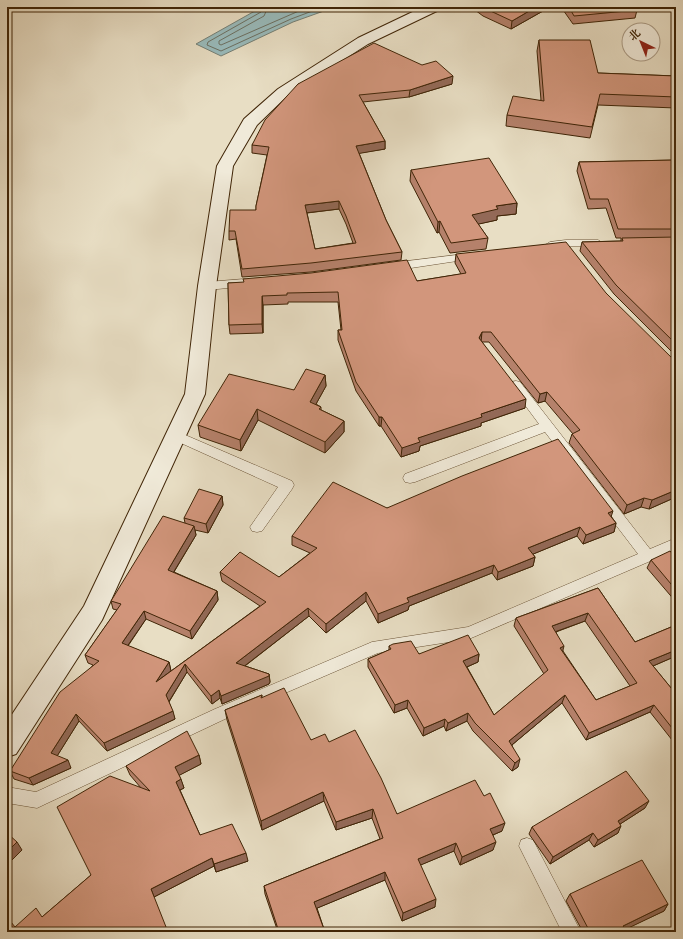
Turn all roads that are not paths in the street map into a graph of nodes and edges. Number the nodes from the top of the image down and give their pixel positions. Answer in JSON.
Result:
{"nodes":[{"id":1,"x":434,"y":7,"type":"edge"},
{"id":2,"x":566,"y":243,"type":"junction"},
{"id":3,"x":605,"y":243,"type":"edge"},
{"id":4,"x":543,"y":246,"type":"edge"},
{"id":5,"x":481,"y":255,"type":"edge"},
{"id":6,"x":576,"y":256,"type":"edge"},
{"id":7,"x":380,"y":268,"type":"edge"},
{"id":8,"x":259,"y":282,"type":"edge"},
{"id":9,"x":207,"y":286,"type":"junction"},
{"id":10,"x":509,"y":376,"type":"edge"},
{"id":11,"x":547,"y":426,"type":"junction"},
{"id":12,"x":176,"y":436,"type":"junction"},
{"id":13,"x":410,"y":478,"type":"dead end"},
{"id":14,"x":257,"y":527,"type":"dead end"},
{"id":15,"x":676,"y":544,"type":"edge"},
{"id":16,"x":648,"y":556,"type":"junction"},
{"id":17,"x":7,"y":745,"type":"edge"},
{"id":18,"x":7,"y":795,"type":"edge"},
{"id":19,"x":527,"y":846,"type":"dead end"},
{"id":20,"x":572,"y":932,"type":"edge"}],
"edges":[{"from":1,"to":9,"type":"street"},
{"from":2,"to":3,"type":"lane"},
{"from":2,"to":4,"type":"lane"},
{"from":2,"to":6,"type":"lane"},
{"from":5,"to":7,"type":"lane"},
{"from":8,"to":9,"type":"lane"},
{"from":9,"to":12,"type":"street"},
{"from":10,"to":11,"type":"lane"},
{"from":11,"to":13,"type":"lane"},
{"from":11,"to":16,"type":"lane"},
{"from":12,"to":14,"type":"lane"},
{"from":12,"to":17,"type":"street"},
{"from":15,"to":16,"type":"lane"},
{"from":16,"to":18,"type":"lane"},
{"from":19,"to":20,"type":"lane"}]}
